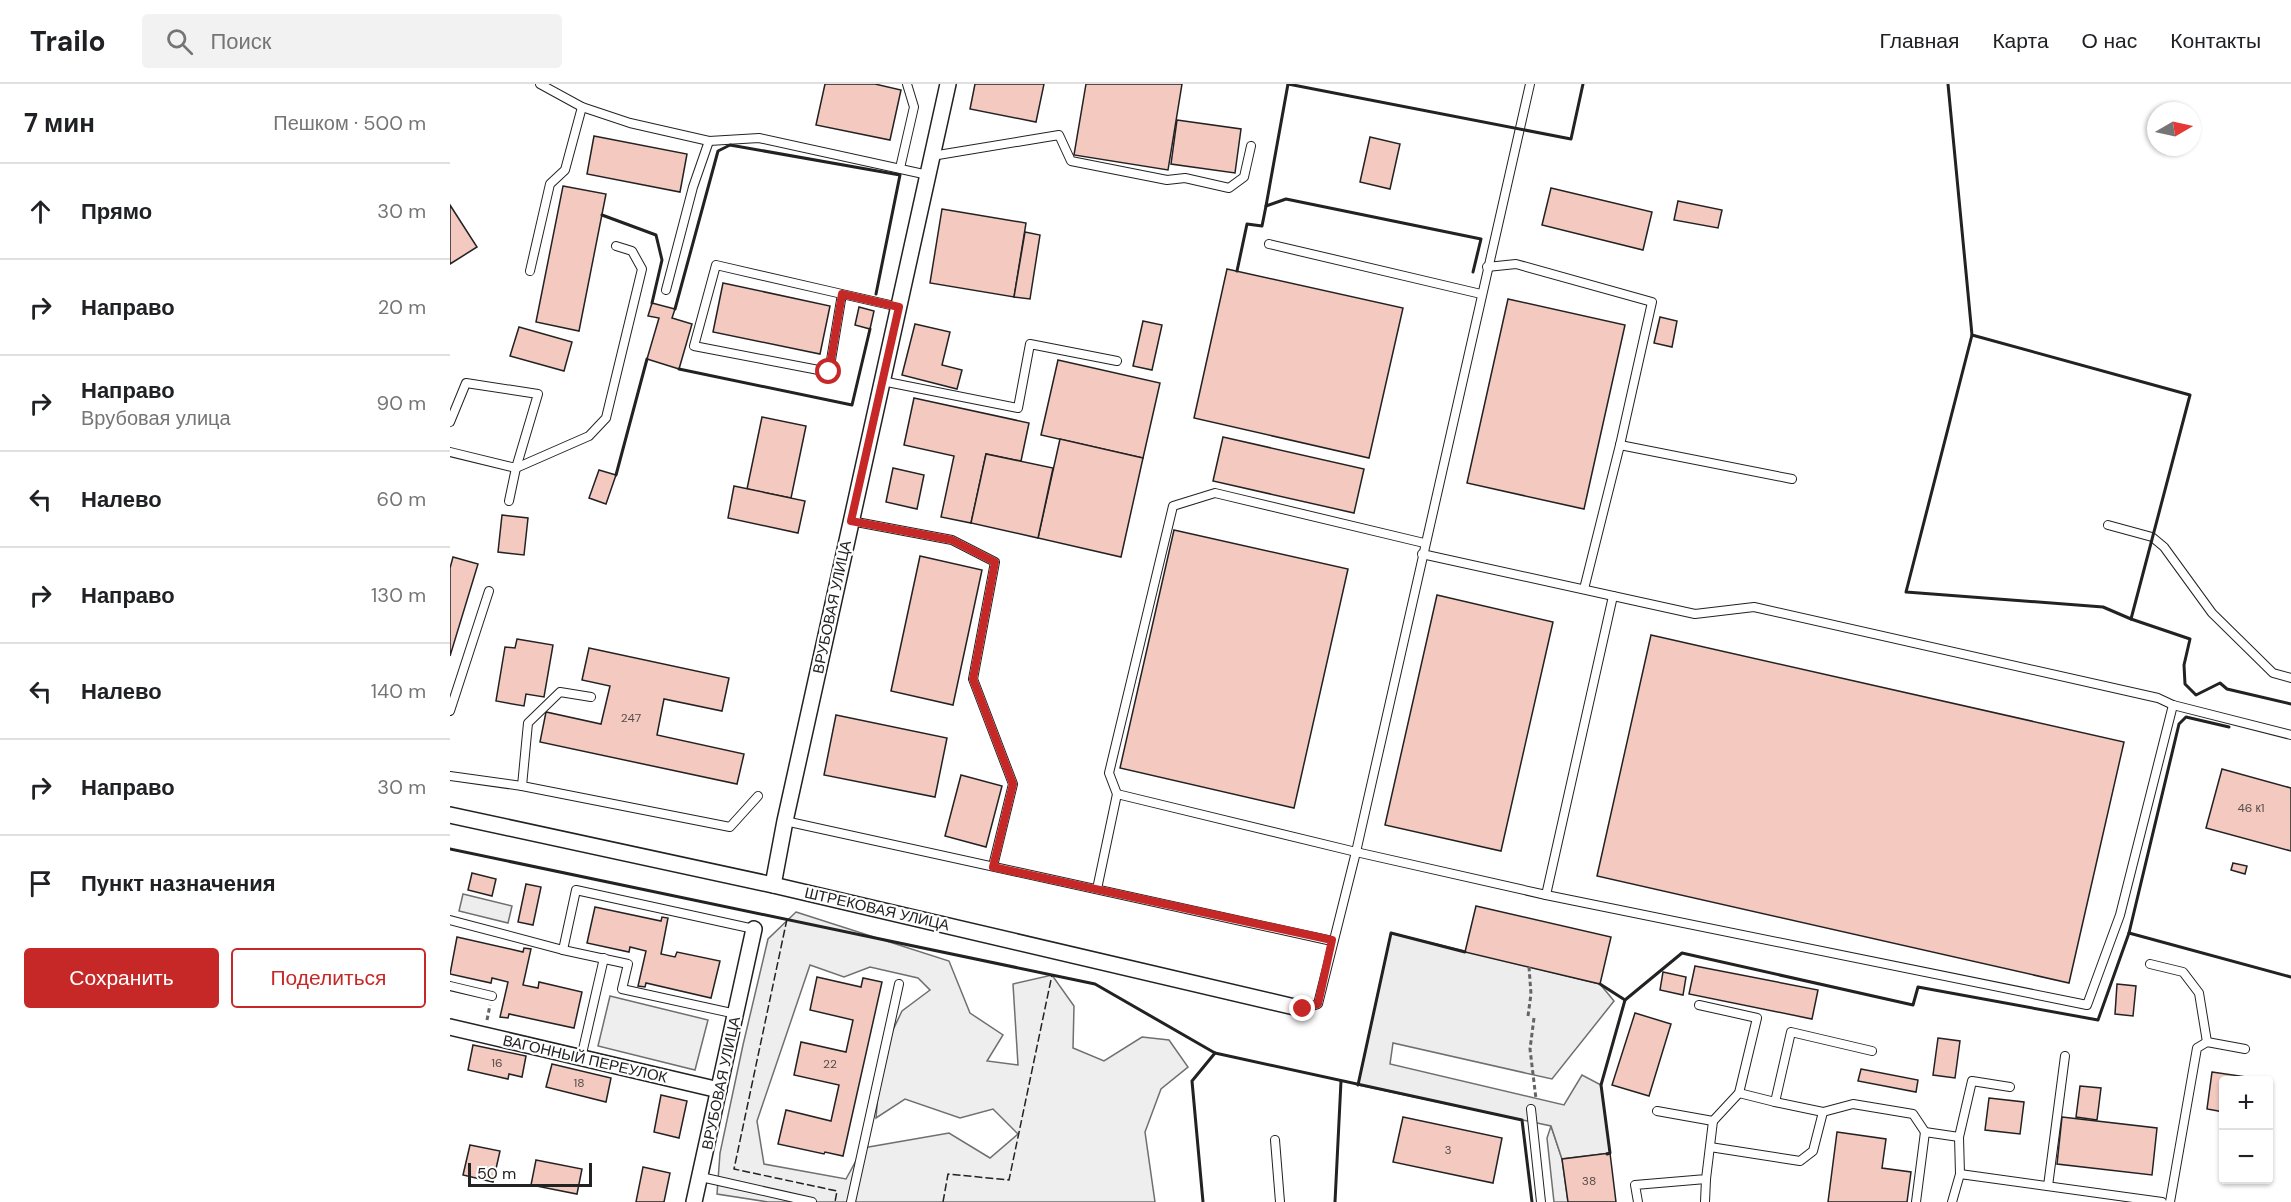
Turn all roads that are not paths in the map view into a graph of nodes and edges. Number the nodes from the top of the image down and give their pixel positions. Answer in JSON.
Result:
{"nodes":[{"id":1,"x":540,"y":84,"type":"edge"},
{"id":2,"x":907,"y":84,"type":"edge"},
{"id":3,"x":948,"y":84,"type":"edge"},
{"id":4,"x":1530,"y":84,"type":"edge"},
{"id":5,"x":582,"y":107,"type":"junction"},
{"id":6,"x":709,"y":141,"type":"junction"},
{"id":7,"x":1251,"y":146,"type":"dead end"},
{"id":8,"x":932,"y":156,"type":"junction"},
{"id":9,"x":900,"y":168,"type":"junction"},
{"id":10,"x":928,"y":176,"type":"junction"},
{"id":11,"x":1269,"y":244,"type":"dead end"},
{"id":12,"x":616,"y":246,"type":"dead end"},
{"id":13,"x":1487,"y":267,"type":"junction"},
{"id":14,"x":530,"y":271,"type":"dead end"},
{"id":15,"x":666,"y":290,"type":"dead end"},
{"id":16,"x":842,"y":294,"type":"junction"},
{"id":17,"x":1481,"y":294,"type":"junction"},
{"id":18,"x":899,"y":307,"type":"junction"},
{"id":19,"x":1117,"y":362,"type":"dead end"},
{"id":20,"x":882,"y":381,"type":"junction"},
{"id":21,"x":450,"y":422,"type":"edge"},
{"id":22,"x":1620,"y":445,"type":"junction"},
{"id":23,"x":450,"y":452,"type":"edge"},
{"id":24,"x":516,"y":468,"type":"junction"},
{"id":25,"x":1792,"y":479,"type":"dead end"},
{"id":26,"x":509,"y":501,"type":"dead end"},
{"id":27,"x":851,"y":521,"type":"junction"},
{"id":28,"x":2108,"y":525,"type":"dead end"},
{"id":29,"x":1424,"y":543,"type":"junction"},
{"id":30,"x":1422,"y":554,"type":"junction"},
{"id":31,"x":1584,"y":589,"type":"junction"},
{"id":32,"x":489,"y":591,"type":"dead end"},
{"id":33,"x":1613,"y":596,"type":"junction"},
{"id":34,"x":2291,"y":678,"type":"edge"},
{"id":35,"x":591,"y":697,"type":"dead end"},
{"id":36,"x":2173,"y":705,"type":"junction"},
{"id":37,"x":450,"y":711,"type":"edge"},
{"id":38,"x":2291,"y":735,"type":"edge"},
{"id":39,"x":450,"y":776,"type":"edge"},
{"id":40,"x":522,"y":786,"type":"junction"},
{"id":41,"x":1117,"y":794,"type":"junction"},
{"id":42,"x":758,"y":796,"type":"dead end"},
{"id":43,"x":450,"y":815,"type":"edge"},
{"id":44,"x":784,"y":821,"type":"junction"},
{"id":45,"x":1356,"y":852,"type":"junction"},
{"id":46,"x":993,"y":867,"type":"junction"},
{"id":47,"x":773,"y":885,"type":"junction"},
{"id":48,"x":1097,"y":889,"type":"junction"},
{"id":49,"x":1546,"y":895,"type":"junction"},
{"id":50,"x":450,"y":920,"type":"edge"},
{"id":51,"x":754,"y":929,"type":"joint"},
{"id":52,"x":1332,"y":940,"type":"junction"},
{"id":53,"x":563,"y":950,"type":"junction"},
{"id":54,"x":604,"y":958,"type":"junction"},
{"id":55,"x":2150,"y":964,"type":"dead end"},
{"id":56,"x":899,"y":984,"type":"dead end"},
{"id":57,"x":450,"y":986,"type":"edge"},
{"id":58,"x":492,"y":996,"type":"road end"},
{"id":59,"x":1699,"y":1005,"type":"dead end"},
{"id":60,"x":1303,"y":1009,"type":"joint"},
{"id":61,"x":736,"y":1014,"type":"junction"},
{"id":62,"x":450,"y":1027,"type":"edge"},
{"id":63,"x":2207,"y":1042,"type":"junction"},
{"id":64,"x":2245,"y":1049,"type":"dead end"},
{"id":65,"x":1872,"y":1051,"type":"dead end"},
{"id":66,"x":2065,"y":1056,"type":"dead end"},
{"id":67,"x":581,"y":1058,"type":"junction"},
{"id":68,"x":2010,"y":1087,"type":"dead end"},
{"id":69,"x":719,"y":1090,"type":"junction"},
{"id":70,"x":1739,"y":1093,"type":"junction"},
{"id":71,"x":1775,"y":1102,"type":"junction"},
{"id":72,"x":1531,"y":1109,"type":"dead end"},
{"id":73,"x":1657,"y":1111,"type":"dead end"},
{"id":74,"x":1823,"y":1112,"type":"junction"},
{"id":75,"x":1713,"y":1121,"type":"junction"},
{"id":76,"x":1925,"y":1132,"type":"junction"},
{"id":77,"x":1959,"y":1137,"type":"junction"},
{"id":78,"x":1275,"y":1140,"type":"dead end"},
{"id":79,"x":1710,"y":1147,"type":"junction"},
{"id":80,"x":1960,"y":1174,"type":"junction"},
{"id":81,"x":700,"y":1177,"type":"junction"},
{"id":82,"x":1706,"y":1179,"type":"junction"},
{"id":83,"x":2048,"y":1186,"type":"junction"},
{"id":84,"x":694,"y":1202,"type":"edge"},
{"id":85,"x":812,"y":1202,"type":"edge"},
{"id":86,"x":851,"y":1202,"type":"edge"},
{"id":87,"x":1280,"y":1202,"type":"edge"},
{"id":88,"x":1541,"y":1202,"type":"edge"},
{"id":89,"x":1638,"y":1202,"type":"edge"},
{"id":90,"x":1705,"y":1202,"type":"edge"},
{"id":91,"x":1916,"y":1202,"type":"edge"},
{"id":92,"x":1952,"y":1202,"type":"edge"},
{"id":93,"x":2162,"y":1202,"type":"edge"},
{"id":94,"x":2170,"y":1202,"type":"edge"}],
"edges":[{"from":1,"to":5,"type":"lane"},
{"from":2,"to":9,"type":"lane"},
{"from":3,"to":8,"type":"street","name":"ВРУБОВАЯ УЛИЦА"},
{"from":4,"to":13,"type":"lane"},
{"from":5,"to":6,"type":"lane"},
{"from":5,"to":14,"type":"lane"},
{"from":6,"to":9,"type":"lane"},
{"from":6,"to":15,"type":"lane"},
{"from":7,"to":8,"type":"lane"},
{"from":8,"to":10,"type":"street","name":"ВРУБОВАЯ УЛИЦА"},
{"from":9,"to":10,"type":"lane"},
{"from":10,"to":18,"type":"street","name":"ВРУБОВАЯ УЛИЦА"},
{"from":11,"to":17,"type":"lane"},
{"from":12,"to":24,"type":"lane"},
{"from":13,"to":17,"type":"lane"},
{"from":13,"to":22,"type":"lane"},
{"from":16,"to":16,"type":"lane"},
{"from":16,"to":18,"type":"lane"},
{"from":17,"to":29,"type":"lane"},
{"from":18,"to":20,"type":"street","name":"ВРУБОВАЯ УЛИЦА"},
{"from":19,"to":20,"type":"lane"},
{"from":20,"to":27,"type":"street","name":"ВРУБОВАЯ УЛИЦА"},
{"from":21,"to":24,"type":"lane"},
{"from":22,"to":25,"type":"lane"},
{"from":22,"to":31,"type":"lane"},
{"from":23,"to":24,"type":"lane"},
{"from":24,"to":26,"type":"lane"},
{"from":27,"to":44,"type":"street","name":"ВРУБОВАЯ УЛИЦА"},
{"from":27,"to":46,"type":"lane"},
{"from":28,"to":34,"type":"lane"},
{"from":29,"to":30,"type":"lane"},
{"from":29,"to":41,"type":"lane"},
{"from":30,"to":31,"type":"lane"},
{"from":30,"to":45,"type":"lane"},
{"from":31,"to":33,"type":"lane"},
{"from":32,"to":37,"type":"lane"},
{"from":33,"to":36,"type":"lane"},
{"from":33,"to":49,"type":"lane"},
{"from":35,"to":40,"type":"lane"},
{"from":36,"to":38,"type":"lane"},
{"from":36,"to":49,"type":"lane"},
{"from":39,"to":40,"type":"lane"},
{"from":40,"to":42,"type":"lane"},
{"from":41,"to":45,"type":"lane"},
{"from":41,"to":48,"type":"lane"},
{"from":43,"to":47,"type":"street","name":"ШТРЕКОВАЯ УЛИЦА"},
{"from":44,"to":46,"type":"lane"},
{"from":44,"to":47,"type":"street","name":"ВРУБОВАЯ УЛИЦА"},
{"from":45,"to":49,"type":"lane"},
{"from":45,"to":52,"type":"lane"},
{"from":46,"to":48,"type":"lane"},
{"from":47,"to":60,"type":"street","name":"ШТРЕКОВАЯ УЛИЦА"},
{"from":48,"to":52,"type":"lane"},
{"from":50,"to":53,"type":"lane"},
{"from":51,"to":53,"type":"lane"},
{"from":51,"to":61,"type":"street","name":"ВРУБОВАЯ УЛИЦА"},
{"from":52,"to":60,"type":"lane"},
{"from":53,"to":54,"type":"lane"},
{"from":54,"to":61,"type":"lane"},
{"from":54,"to":67,"type":"lane"},
{"from":55,"to":63,"type":"lane"},
{"from":56,"to":86,"type":"lane"},
{"from":57,"to":58,"type":"lane"},
{"from":59,"to":70,"type":"lane"},
{"from":61,"to":69,"type":"street","name":"ВРУБОВАЯ УЛИЦА"},
{"from":62,"to":67,"type":"street","name":"ВАГОННЫЙ ПЕРЕУЛОК"},
{"from":63,"to":64,"type":"lane"},
{"from":63,"to":94,"type":"lane"},
{"from":65,"to":71,"type":"lane"},
{"from":66,"to":83,"type":"lane"},
{"from":67,"to":69,"type":"street","name":"ВАГОННЫЙ ПЕРЕУЛОК"},
{"from":68,"to":77,"type":"lane"},
{"from":69,"to":81,"type":"street","name":"ВРУБОВАЯ УЛИЦА"},
{"from":70,"to":71,"type":"lane"},
{"from":70,"to":75,"type":"lane"},
{"from":71,"to":74,"type":"lane"},
{"from":72,"to":88,"type":"lane"},
{"from":73,"to":75,"type":"lane"},
{"from":74,"to":76,"type":"lane"},
{"from":74,"to":79,"type":"lane"},
{"from":75,"to":79,"type":"lane"},
{"from":76,"to":77,"type":"lane"},
{"from":76,"to":91,"type":"lane"},
{"from":77,"to":80,"type":"lane"},
{"from":78,"to":87,"type":"lane"},
{"from":79,"to":82,"type":"lane"},
{"from":80,"to":83,"type":"lane"},
{"from":80,"to":92,"type":"lane"},
{"from":81,"to":84,"type":"street","name":"ВРУБОВАЯ УЛИЦА"},
{"from":81,"to":85,"type":"lane"},
{"from":82,"to":89,"type":"lane"},
{"from":82,"to":90,"type":"lane"},
{"from":83,"to":93,"type":"lane"}]}
